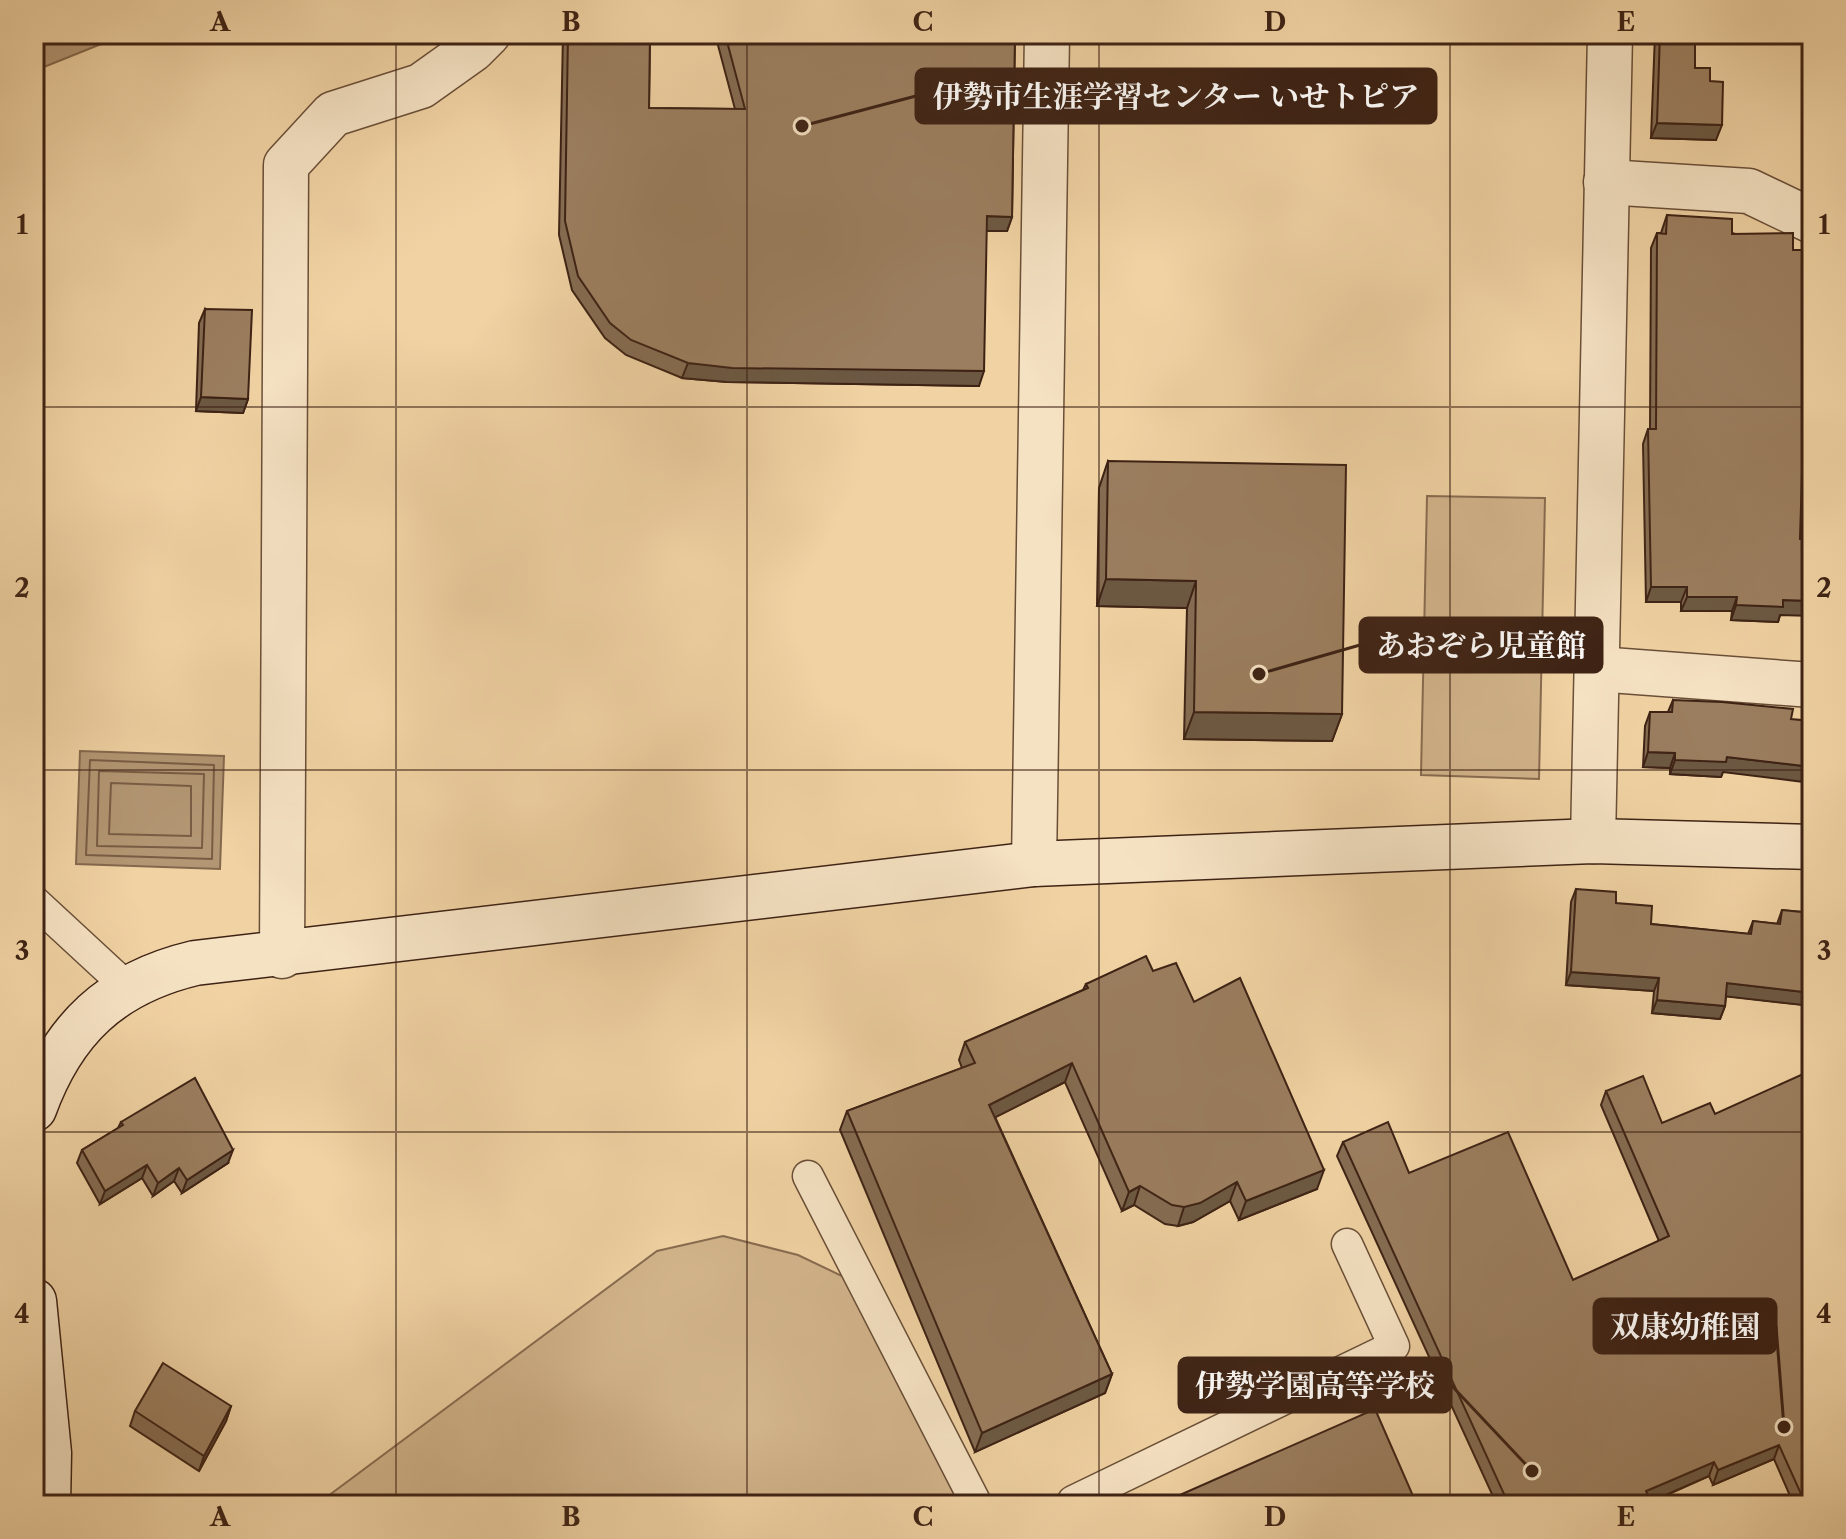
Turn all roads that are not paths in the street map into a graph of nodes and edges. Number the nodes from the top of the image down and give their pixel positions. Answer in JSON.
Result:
{"nodes":[{"id":1,"x":488,"y":34,"type":"edge"},
{"id":2,"x":1047,"y":34,"type":"edge"},
{"id":3,"x":1610,"y":34,"type":"edge"},
{"id":4,"x":1606,"y":182,"type":"junction"},
{"id":5,"x":1812,"y":221,"type":"edge"},
{"id":6,"x":1597,"y":669,"type":"junction"},
{"id":7,"x":1812,"y":685,"type":"edge"},
{"id":8,"x":1593,"y":841,"type":"junction"},
{"id":9,"x":1812,"y":847,"type":"edge"},
{"id":10,"x":1034,"y":864,"type":"junction"},
{"id":11,"x":34,"y":901,"type":"edge"},
{"id":12,"x":282,"y":956,"type":"junction"},
{"id":13,"x":127,"y":987,"type":"junction"},
{"id":14,"x":34,"y":1109,"type":"edge"},
{"id":15,"x":808,"y":1176,"type":"dead end"},
{"id":16,"x":1347,"y":1244,"type":"dead end"},
{"id":17,"x":34,"y":1301,"type":"edge"},
{"id":18,"x":1068,"y":1504,"type":"edge"},
{"id":19,"x":48,"y":1505,"type":"edge"},
{"id":20,"x":977,"y":1505,"type":"edge"}],
"edges":[{"from":1,"to":12,"type":"street"},
{"from":2,"to":10,"type":"street"},
{"from":3,"to":4,"type":"street"},
{"from":4,"to":5,"type":"street"},
{"from":4,"to":6,"type":"street"},
{"from":6,"to":7,"type":"street"},
{"from":6,"to":8,"type":"street"},
{"from":8,"to":9,"type":"street"},
{"from":8,"to":10,"type":"street"},
{"from":10,"to":12,"type":"street"},
{"from":11,"to":13,"type":"lane"},
{"from":12,"to":13,"type":"street"},
{"from":13,"to":14,"type":"street"},
{"from":15,"to":20,"type":"lane"},
{"from":16,"to":18,"type":"lane"},
{"from":17,"to":19,"type":"street"}]}
